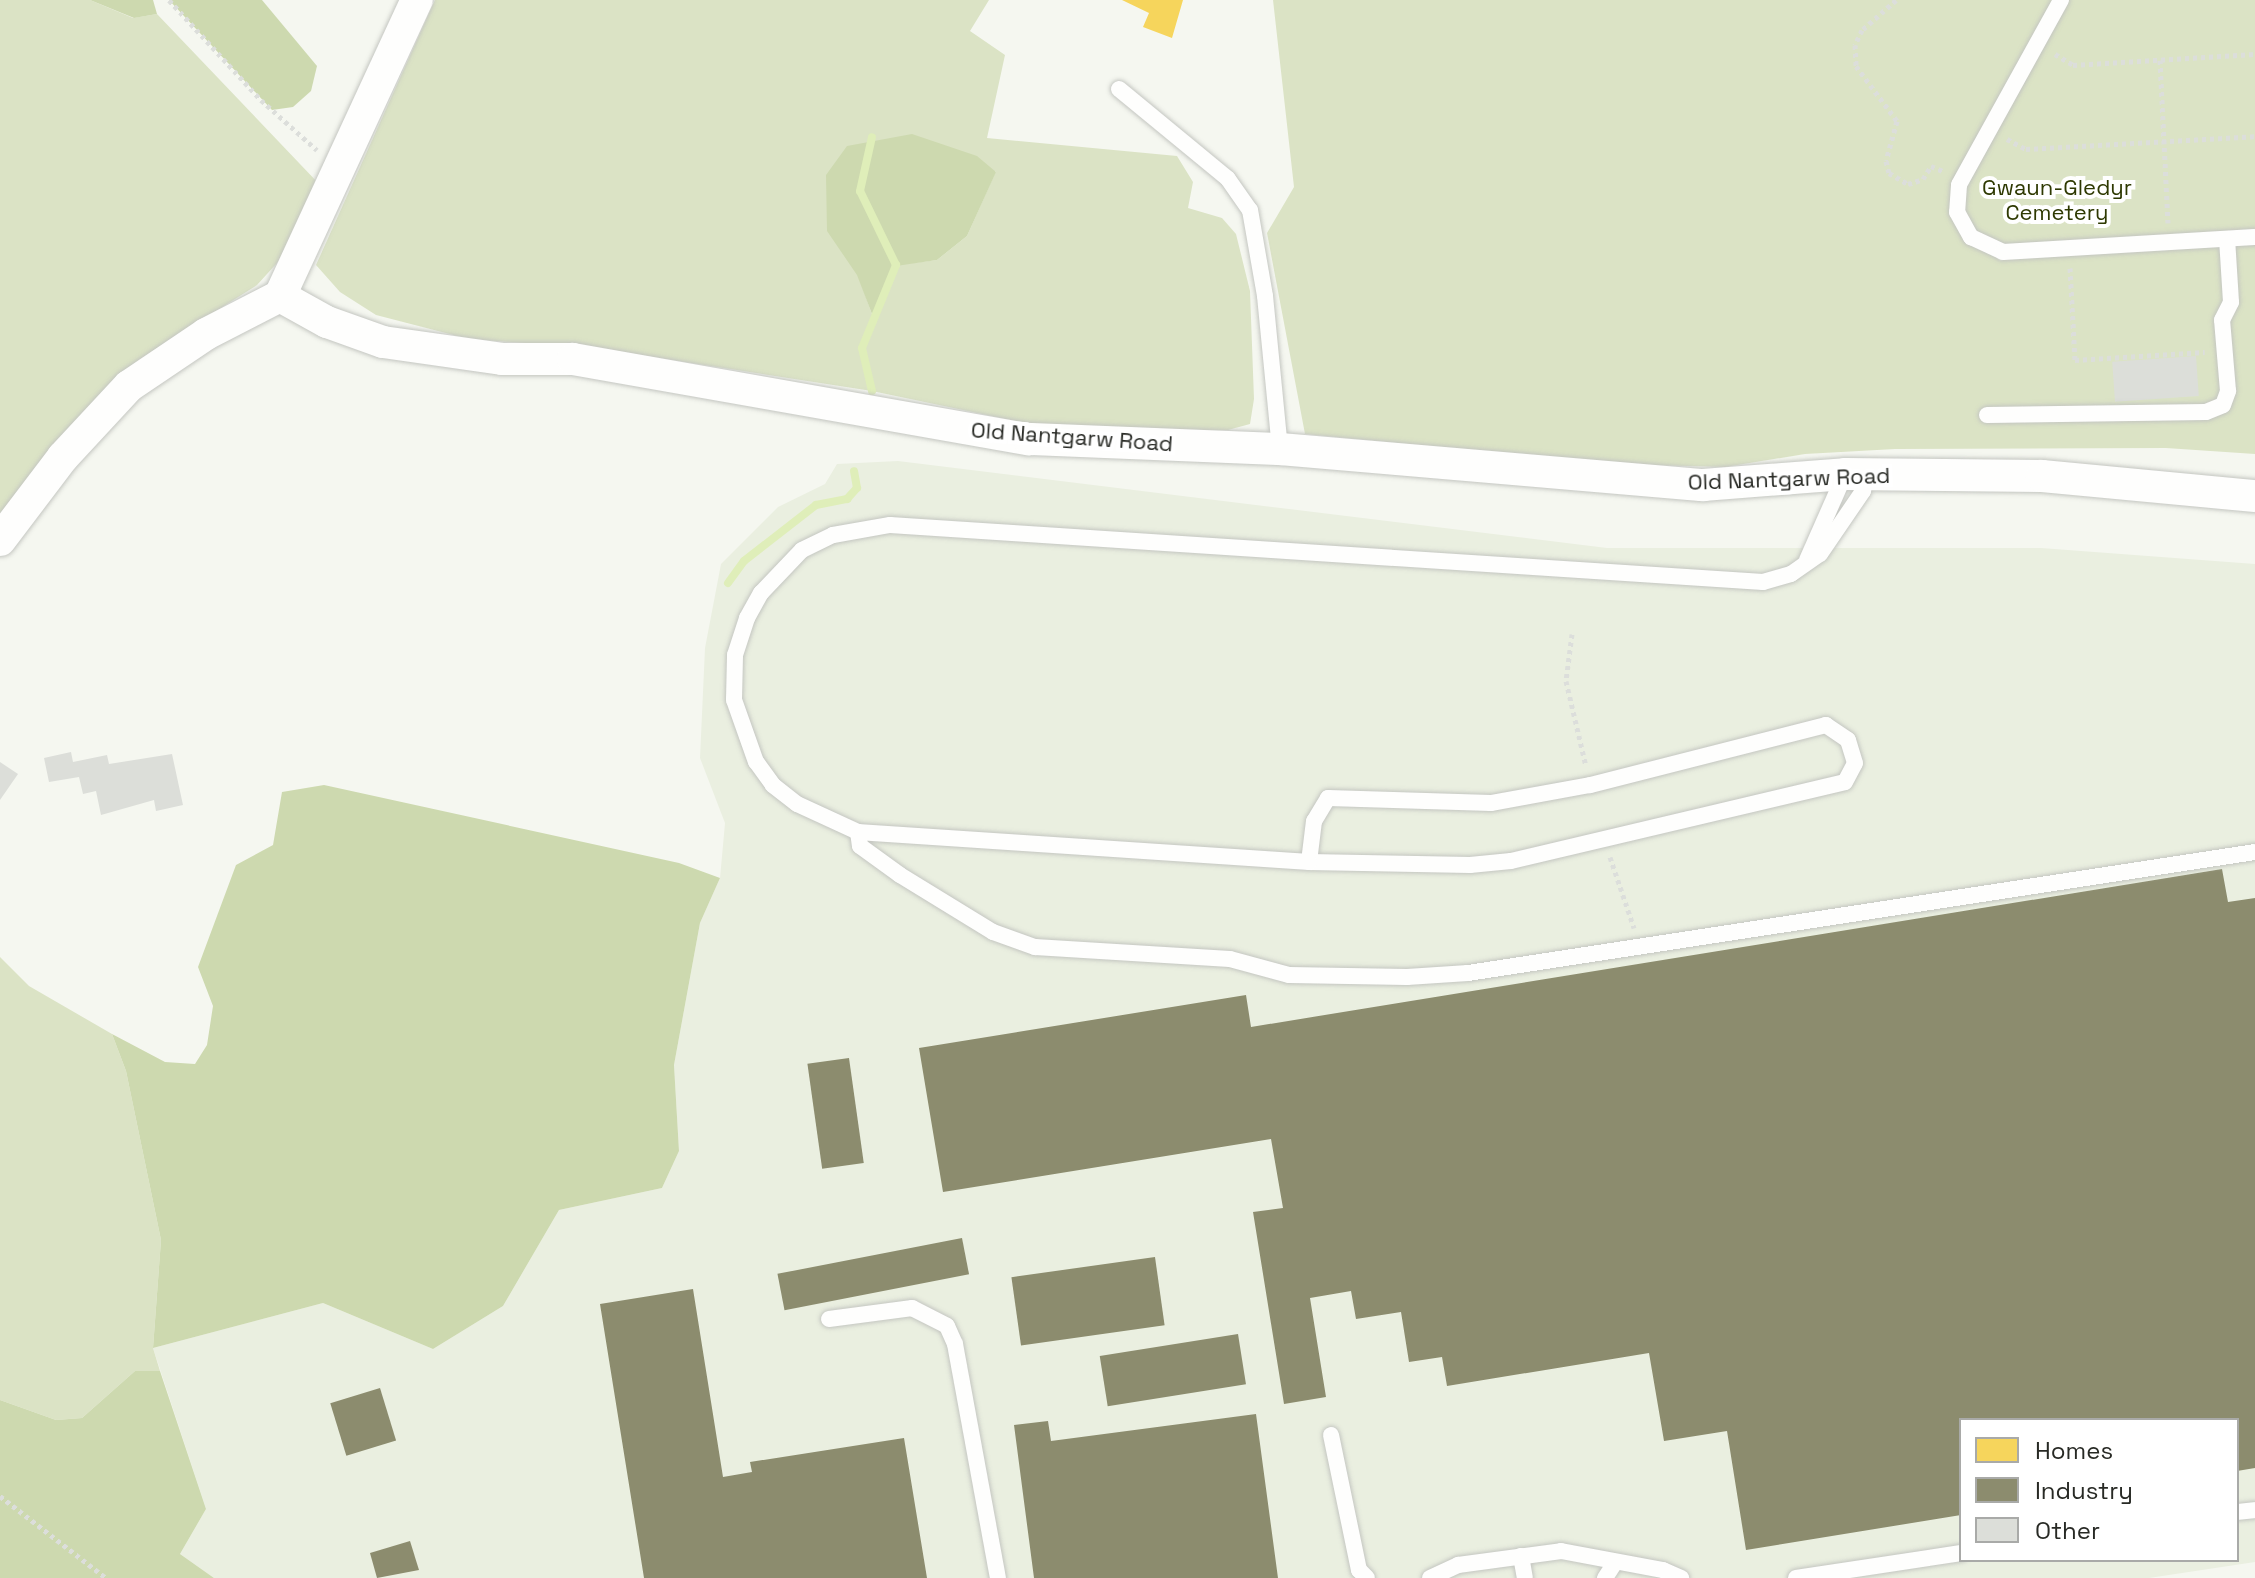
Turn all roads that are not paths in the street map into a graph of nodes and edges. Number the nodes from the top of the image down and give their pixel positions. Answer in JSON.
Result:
{"nodes":[{"id":1,"x":417,"y":0,"type":"edge"},
{"id":2,"x":2061,"y":0,"type":"edge"},
{"id":3,"x":1119,"y":89,"type":"dead end"},
{"id":4,"x":2255,"y":237,"type":"edge"},
{"id":5,"x":2227,"y":239,"type":"junction"},
{"id":6,"x":280,"y":296,"type":"junction"},
{"id":7,"x":1987,"y":415,"type":"dead end"},
{"id":8,"x":1280,"y":449,"type":"junction"},
{"id":9,"x":1856,"y":474,"type":"junction"},
{"id":10,"x":2255,"y":496,"type":"edge"},
{"id":11,"x":0,"y":540,"type":"edge"},
{"id":12,"x":1807,"y":560,"type":"junction"},
{"id":13,"x":858,"y":832,"type":"junction"},
{"id":14,"x":2255,"y":852,"type":"edge"},
{"id":15,"x":1309,"y":862,"type":"junction"},
{"id":16,"x":829,"y":1319,"type":"dead end"},
{"id":17,"x":1331,"y":1435,"type":"dead end"},
{"id":18,"x":1959,"y":1553,"type":"edge"},
{"id":19,"x":1521,"y":1556,"type":"junction"},
{"id":20,"x":1609,"y":1571,"type":"edge"},
{"id":21,"x":998,"y":1578,"type":"edge"},
{"id":22,"x":1367,"y":1578,"type":"edge"},
{"id":23,"x":1430,"y":1578,"type":"edge"},
{"id":24,"x":1525,"y":1578,"type":"edge"},
{"id":25,"x":1681,"y":1578,"type":"edge"},
{"id":26,"x":1796,"y":1578,"type":"edge"}],
"edges":[{"from":1,"to":6,"type":"street"},
{"from":2,"to":5,"type":"lane"},
{"from":3,"to":8,"type":"lane"},
{"from":4,"to":5,"type":"lane"},
{"from":5,"to":7,"type":"lane"},
{"from":6,"to":8,"type":"street","name":"Old Nantgarw Road"},
{"from":6,"to":11,"type":"street"},
{"from":8,"to":9,"type":"street","name":"Old Nantgarw Road"},
{"from":9,"to":10,"type":"street","name":"Old Nantgarw Road"},
{"from":9,"to":12,"type":"lane"},
{"from":9,"to":12,"type":"lane"},
{"from":12,"to":13,"type":"lane"},
{"from":13,"to":14,"type":"lane"},
{"from":13,"to":15,"type":"lane"},
{"from":15,"to":15,"type":"lane"},
{"from":16,"to":21,"type":"lane"},
{"from":17,"to":22,"type":"lane"},
{"from":18,"to":26,"type":"lane"},
{"from":19,"to":20,"type":"lane"},
{"from":19,"to":23,"type":"lane"},
{"from":19,"to":24,"type":"lane"},
{"from":20,"to":25,"type":"lane"}]}
